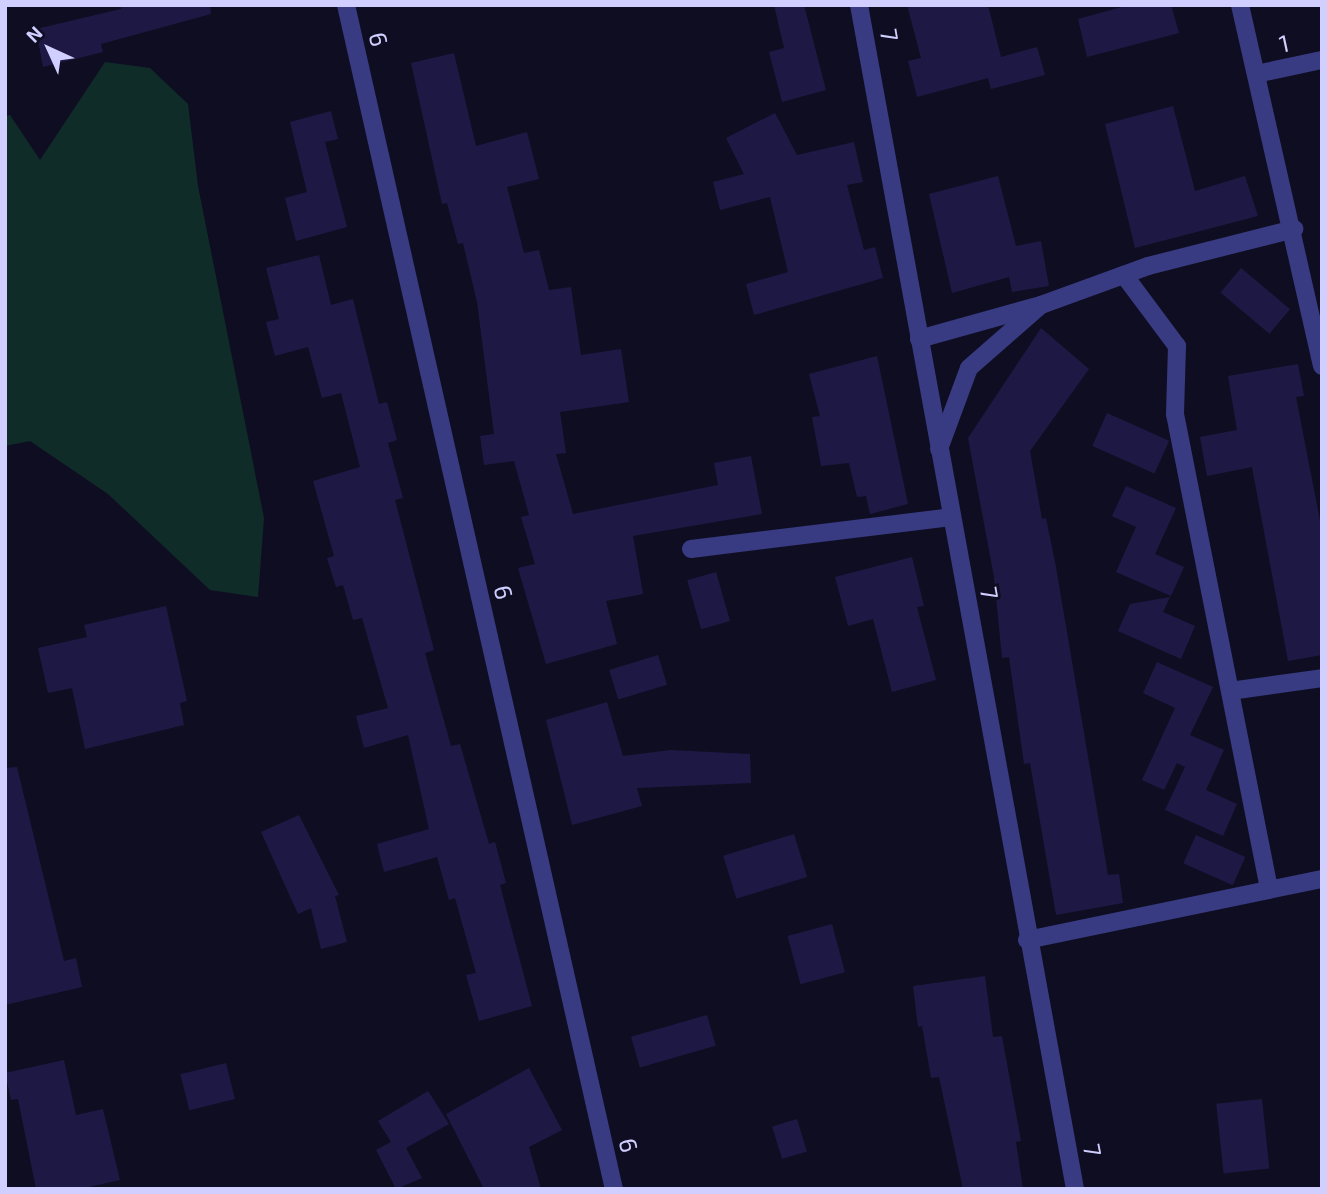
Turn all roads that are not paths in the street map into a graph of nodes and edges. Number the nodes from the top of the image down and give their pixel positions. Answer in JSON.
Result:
{"nodes":[{"id":1,"x":346,"y":5,"type":"edge"},
{"id":2,"x":859,"y":5,"type":"edge"},
{"id":3,"x":1240,"y":5,"type":"edge"},
{"id":4,"x":1322,"y":60,"type":"edge"},
{"id":5,"x":1256,"y":74,"type":"junction"},
{"id":6,"x":1294,"y":229,"type":"junction"},
{"id":7,"x":1124,"y":275,"type":"junction"},
{"id":8,"x":1041,"y":305,"type":"junction"},
{"id":9,"x":919,"y":339,"type":"junction"},
{"id":10,"x":1322,"y":366,"type":"edge"},
{"id":11,"x":939,"y":449,"type":"junction"},
{"id":12,"x":951,"y":517,"type":"junction"},
{"id":13,"x":691,"y":549,"type":"dead end"},
{"id":14,"x":1322,"y":678,"type":"edge"},
{"id":15,"x":1230,"y":691,"type":"junction"},
{"id":16,"x":1322,"y":879,"type":"edge"},
{"id":17,"x":1269,"y":890,"type":"junction"},
{"id":18,"x":1027,"y":940,"type":"junction"},
{"id":19,"x":614,"y":1189,"type":"edge"},
{"id":20,"x":1075,"y":1189,"type":"edge"}],
"edges":[{"from":1,"to":19,"type":"street","name":"6"},
{"from":2,"to":9,"type":"street","name":"7"},
{"from":3,"to":5,"type":"street"},
{"from":4,"to":5,"type":"street","name":"1"},
{"from":5,"to":6,"type":"street"},
{"from":6,"to":7,"type":"street"},
{"from":6,"to":10,"type":"street"},
{"from":7,"to":8,"type":"street"},
{"from":7,"to":15,"type":"street"},
{"from":8,"to":9,"type":"street"},
{"from":8,"to":11,"type":"street"},
{"from":9,"to":11,"type":"street","name":"7"},
{"from":11,"to":12,"type":"street","name":"7"},
{"from":12,"to":13,"type":"street"},
{"from":12,"to":18,"type":"street","name":"7"},
{"from":14,"to":15,"type":"street"},
{"from":15,"to":17,"type":"street"},
{"from":16,"to":17,"type":"street"},
{"from":17,"to":18,"type":"street"},
{"from":18,"to":20,"type":"street","name":"7"}]}
